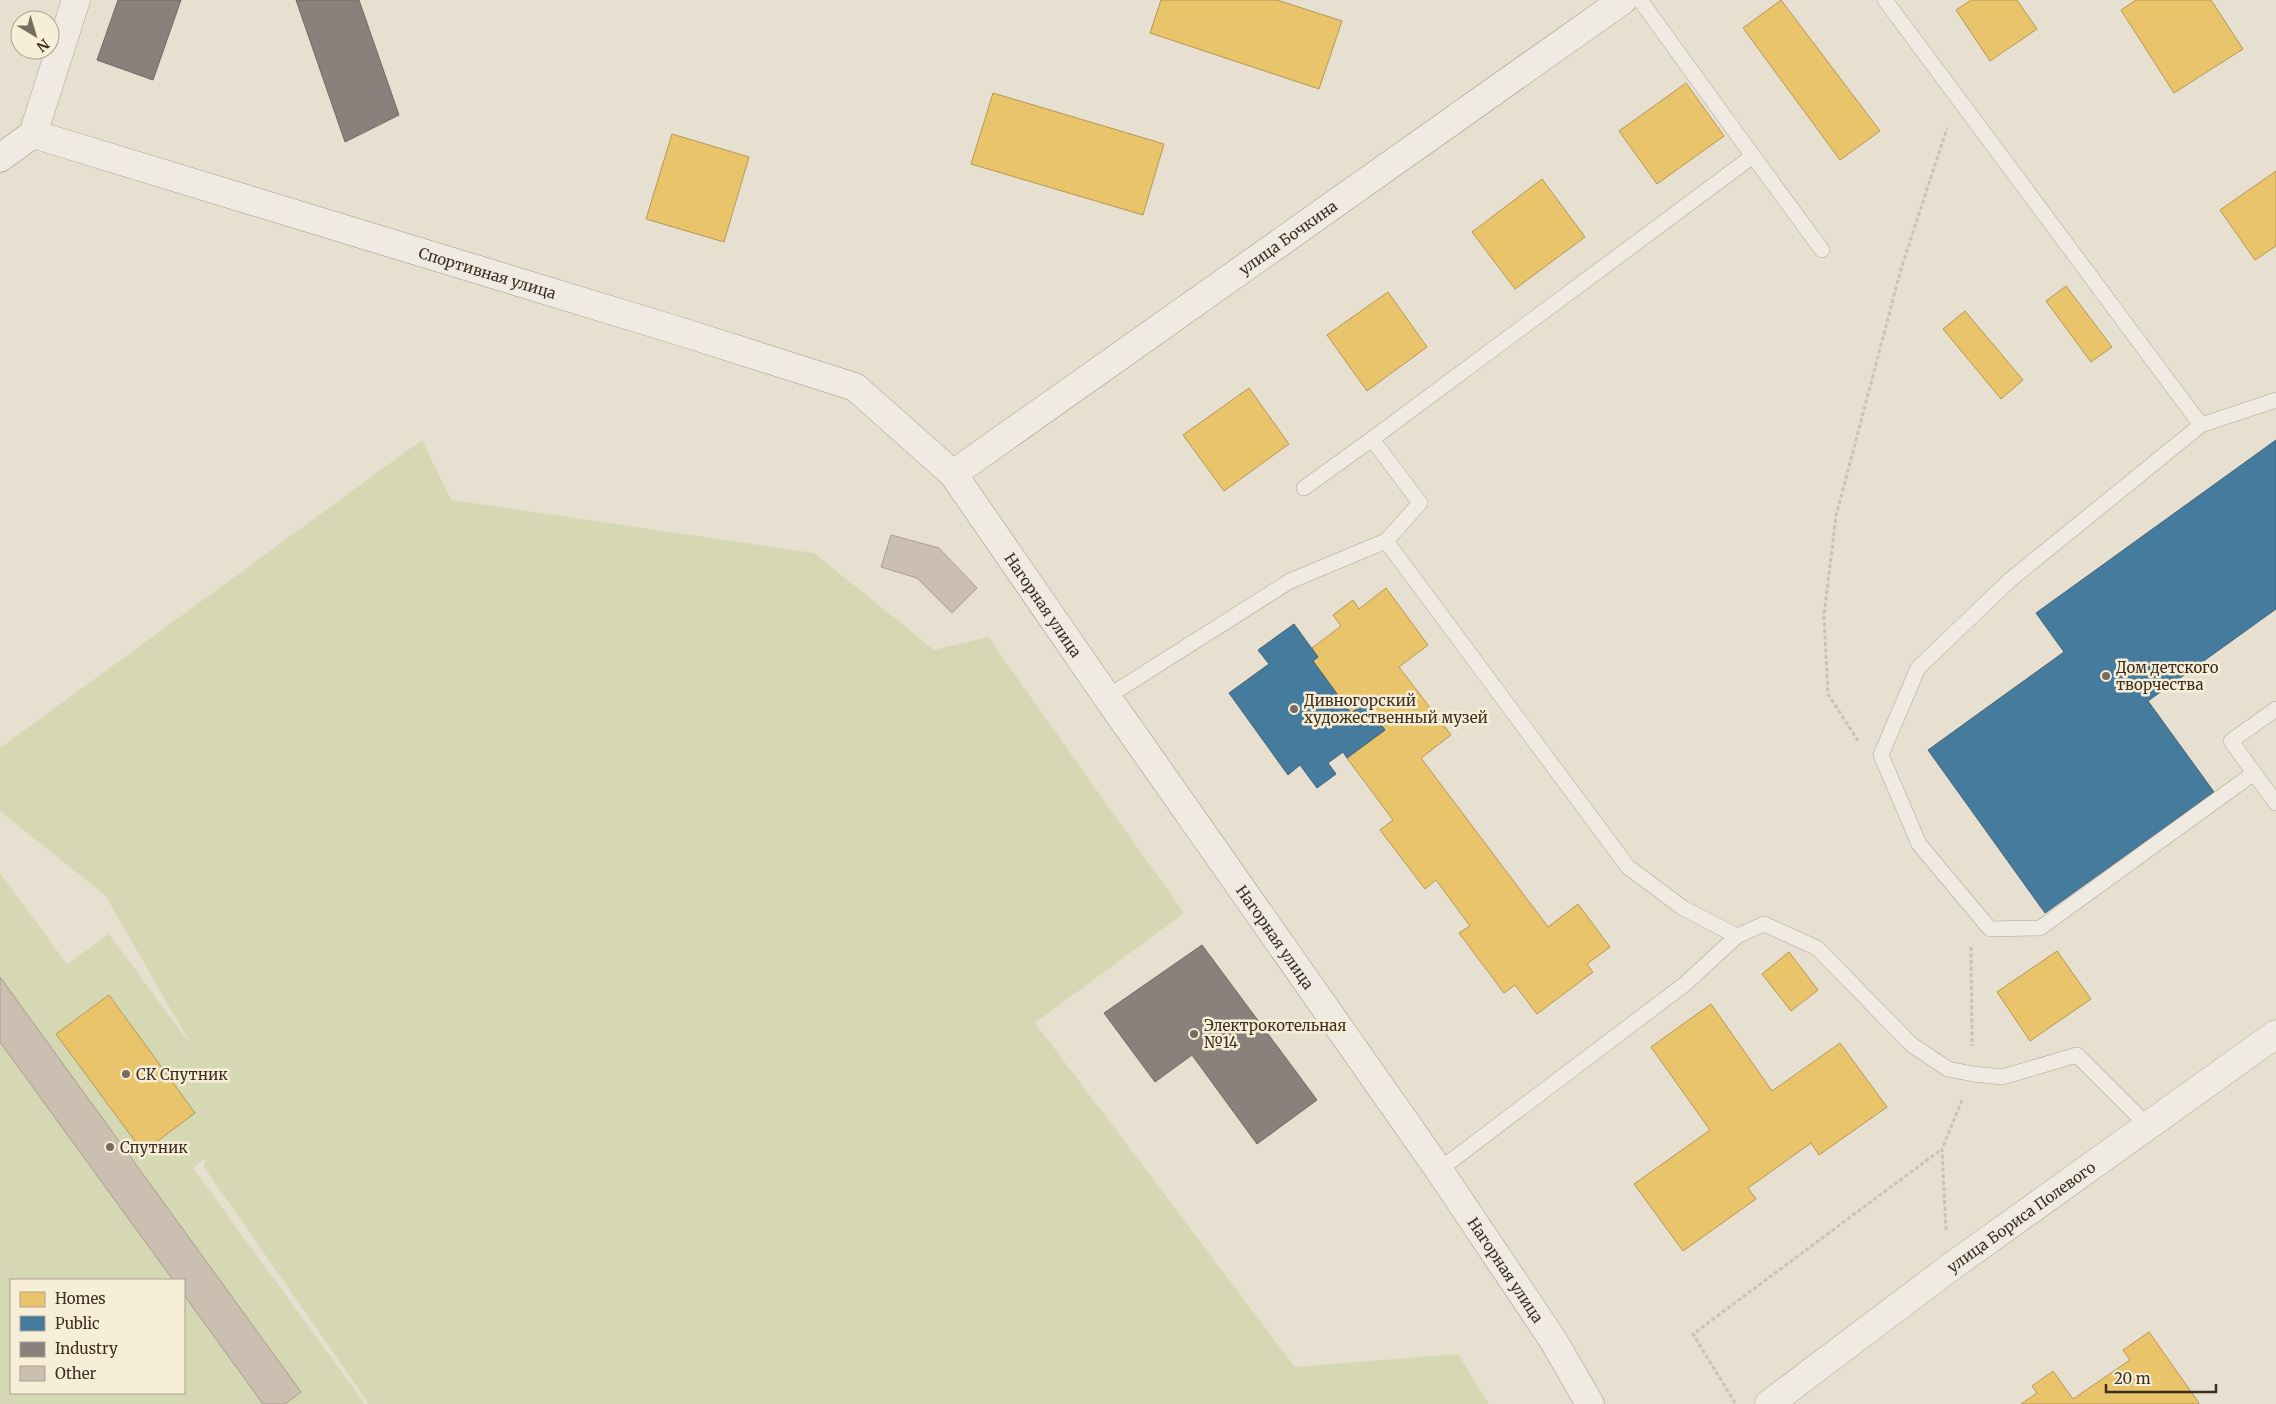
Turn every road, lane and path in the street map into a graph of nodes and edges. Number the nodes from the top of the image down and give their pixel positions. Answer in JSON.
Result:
{"nodes":[{"id":1,"x":76,"y":0,"type":"edge"},
{"id":2,"x":1623,"y":0,"type":"edge"},
{"id":3,"x":1640,"y":0,"type":"edge"},
{"id":4,"x":1885,"y":0,"type":"edge"},
{"id":5,"x":1957,"y":96,"type":"junction"},
{"id":6,"x":33,"y":134,"type":"junction"},
{"id":7,"x":1753,"y":156,"type":"junction"},
{"id":8,"x":0,"y":158,"type":"edge"},
{"id":9,"x":1822,"y":250,"type":"dead end"},
{"id":10,"x":2276,"y":400,"type":"edge"},
{"id":11,"x":2201,"y":425,"type":"junction"},
{"id":12,"x":1372,"y":439,"type":"junction"},
{"id":13,"x":953,"y":474,"type":"junction"},
{"id":14,"x":1304,"y":488,"type":"dead end"},
{"id":15,"x":1386,"y":541,"type":"junction"},
{"id":16,"x":1107,"y":697,"type":"junction"},
{"id":17,"x":2276,"y":709,"type":"edge"},
{"id":18,"x":2254,"y":773,"type":"junction"},
{"id":19,"x":1889,"y":774,"type":"junction"},
{"id":20,"x":2276,"y":803,"type":"edge"},
{"id":21,"x":1970,"y":904,"type":"junction"},
{"id":22,"x":1737,"y":936,"type":"junction"},
{"id":23,"x":2276,"y":1034,"type":"edge"},
{"id":24,"x":1973,"y":1074,"type":"junction"},
{"id":25,"x":2148,"y":1126,"type":"junction"},
{"id":26,"x":1942,"y":1149,"type":"junction"},
{"id":27,"x":1439,"y":1170,"type":"junction"},
{"id":28,"x":1948,"y":1269,"type":"junction"},
{"id":29,"x":1590,"y":1404,"type":"edge"},
{"id":30,"x":1736,"y":1404,"type":"edge"},
{"id":31,"x":1769,"y":1404,"type":"edge"}],
"edges":[{"from":1,"to":6,"type":"main road"},
{"from":2,"to":13,"type":"main road","name":"улица Бочкина"},
{"from":3,"to":7,"type":"lane"},
{"from":4,"to":5,"type":"lane"},
{"from":5,"to":11,"type":"lane"},
{"from":5,"to":19,"type":"path"},
{"from":6,"to":8,"type":"main road"},
{"from":6,"to":13,"type":"main road","name":"Спортивная улица"},
{"from":7,"to":9,"type":"lane"},
{"from":7,"to":12,"type":"lane"},
{"from":10,"to":11,"type":"lane"},
{"from":11,"to":19,"type":"lane"},
{"from":12,"to":14,"type":"lane"},
{"from":12,"to":15,"type":"lane"},
{"from":13,"to":16,"type":"main road","name":"Нагорная улица"},
{"from":15,"to":16,"type":"lane"},
{"from":15,"to":22,"type":"lane"},
{"from":16,"to":27,"type":"main road","name":"Нагорная улица"},
{"from":17,"to":18,"type":"lane"},
{"from":18,"to":20,"type":"lane"},
{"from":18,"to":21,"type":"lane"},
{"from":19,"to":21,"type":"lane"},
{"from":21,"to":24,"type":"path"},
{"from":22,"to":24,"type":"lane"},
{"from":22,"to":27,"type":"lane"},
{"from":23,"to":25,"type":"main road","name":"улица Бориса Полевого"},
{"from":24,"to":25,"type":"lane"},
{"from":24,"to":26,"type":"path"},
{"from":25,"to":28,"type":"main road","name":"улица Бориса Полевого"},
{"from":26,"to":28,"type":"path"},
{"from":26,"to":30,"type":"path"},
{"from":27,"to":29,"type":"main road","name":"Нагорная улица"},
{"from":28,"to":31,"type":"main road","name":"улица Бориса Полевого"}]}
